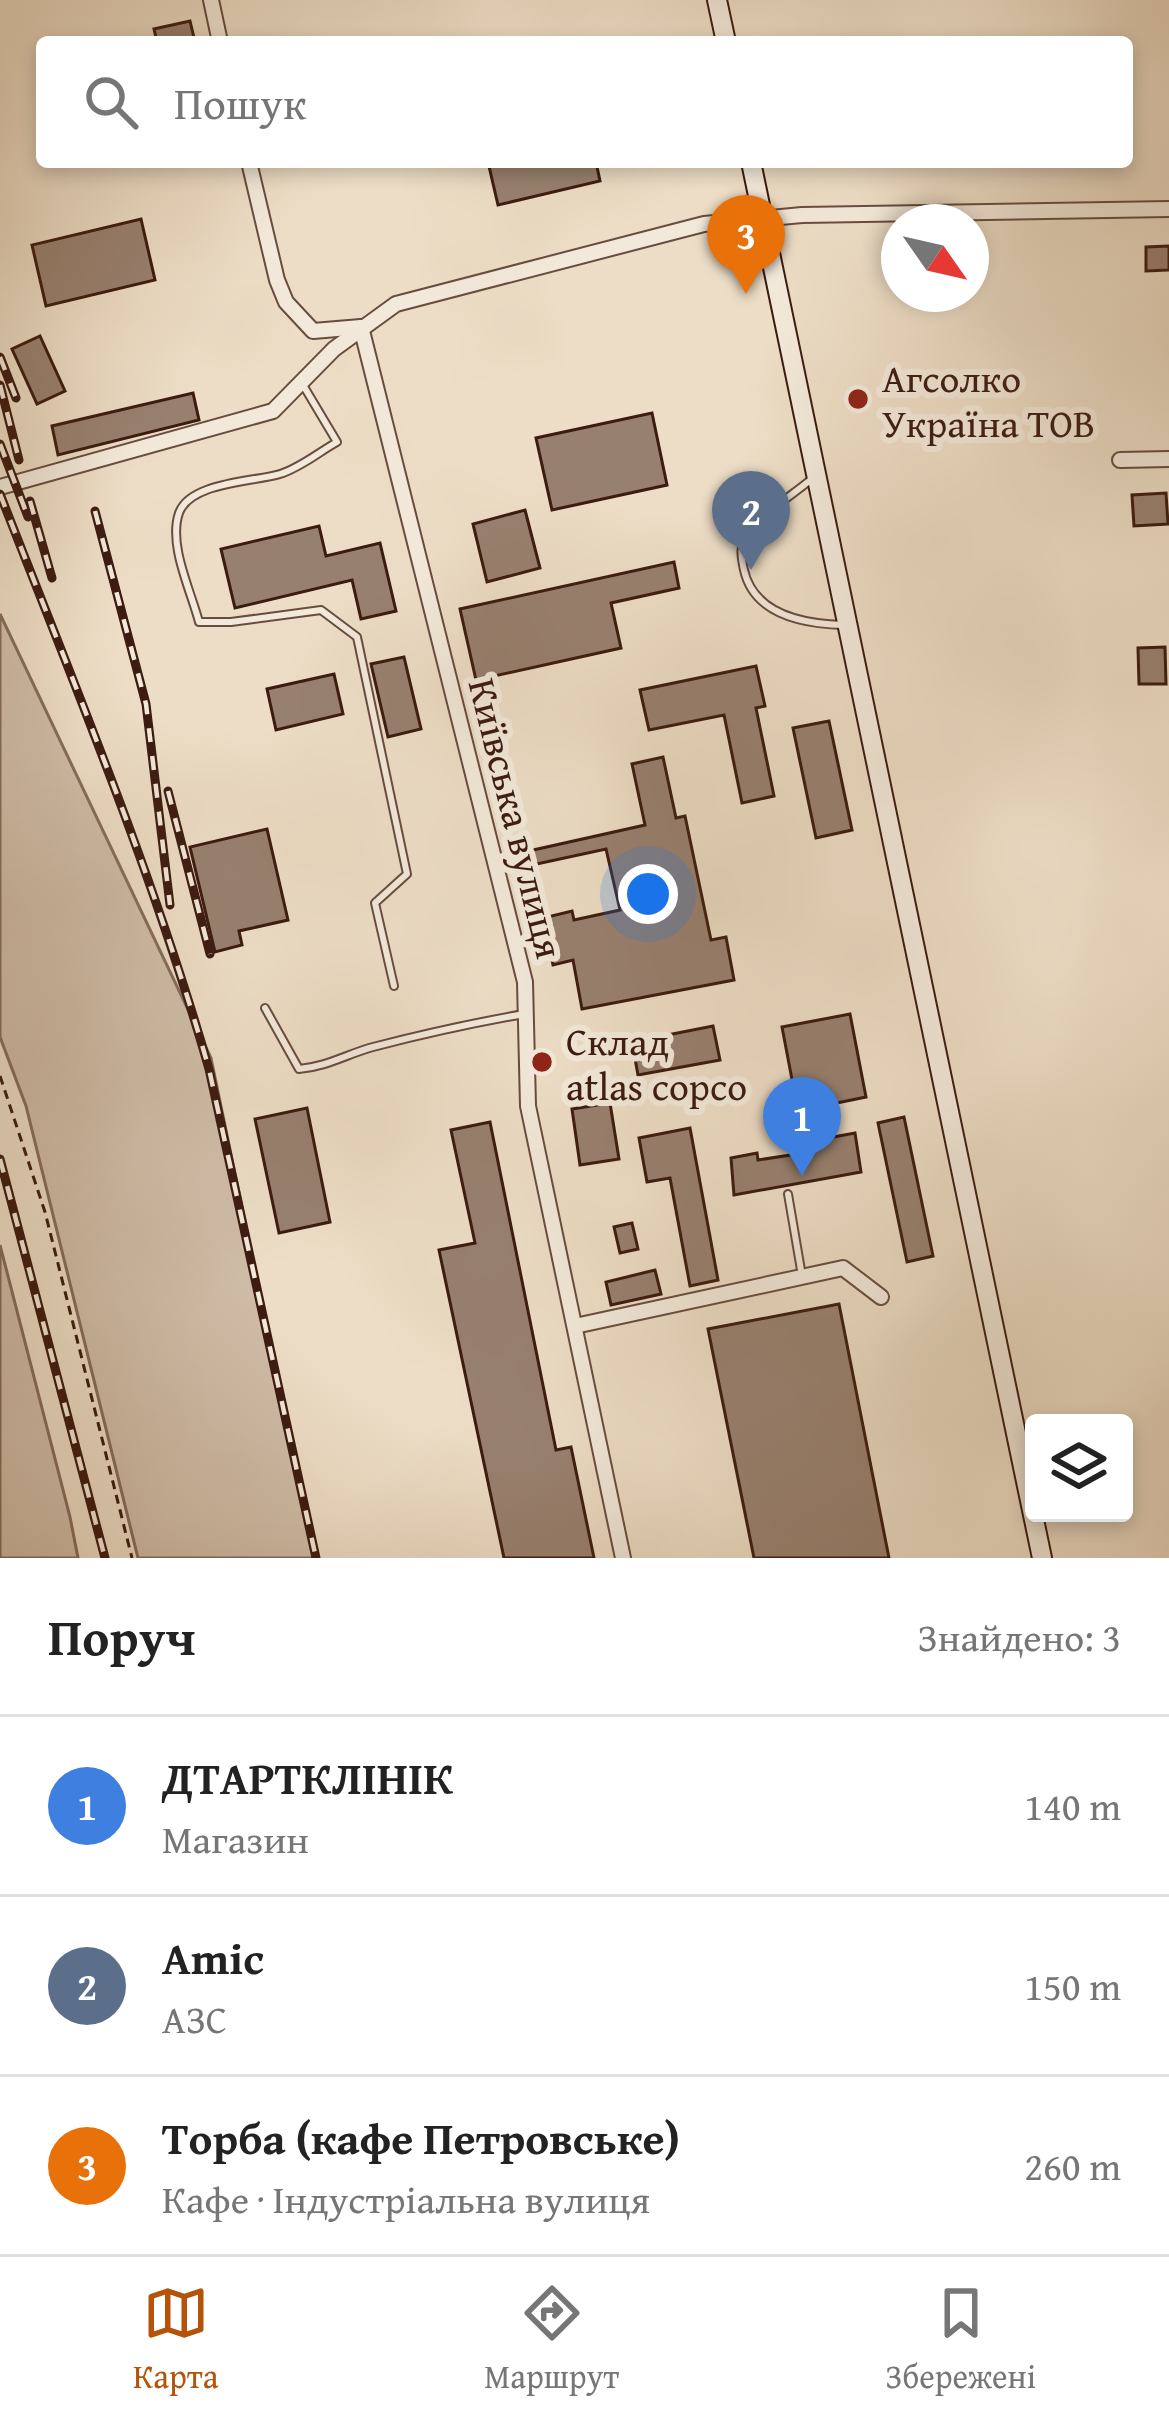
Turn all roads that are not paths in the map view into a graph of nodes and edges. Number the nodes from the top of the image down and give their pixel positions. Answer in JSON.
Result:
{"nodes":[{"id":1,"x":211,"y":0,"type":"edge"},
{"id":2,"x":717,"y":0,"type":"edge"},
{"id":3,"x":219,"y":36,"type":"edge"},
{"id":4,"x":725,"y":36,"type":"edge"},
{"id":5,"x":250,"y":168,"type":"edge"},
{"id":6,"x":752,"y":168,"type":"edge"},
{"id":7,"x":1169,"y":209,"type":"edge"},
{"id":8,"x":763,"y":217,"type":"junction"},
{"id":9,"x":361,"y":327,"type":"junction"},
{"id":10,"x":301,"y":382,"type":"junction"},
{"id":11,"x":1169,"y":459,"type":"edge"},
{"id":12,"x":1120,"y":460,"type":"dead end"},
{"id":13,"x":817,"y":475,"type":"junction"},
{"id":14,"x":0,"y":487,"type":"edge"},
{"id":15,"x":848,"y":625,"type":"junction"},
{"id":16,"x":394,"y":986,"type":"dead end"},
{"id":17,"x":265,"y":1008,"type":"dead end"},
{"id":18,"x":526,"y":1014,"type":"junction"},
{"id":19,"x":788,"y":1194,"type":"dead end"},
{"id":20,"x":802,"y":1276,"type":"junction"},
{"id":21,"x":881,"y":1297,"type":"dead end"},
{"id":22,"x":574,"y":1326,"type":"junction"},
{"id":23,"x":623,"y":1558,"type":"edge"},
{"id":24,"x":1042,"y":1558,"type":"edge"}],
"edges":[{"from":1,"to":3,"type":"street"},
{"from":2,"to":4,"type":"main road"},
{"from":5,"to":9,"type":"street"},
{"from":6,"to":8,"type":"main road"},
{"from":7,"to":8,"type":"street"},
{"from":8,"to":9,"type":"street"},
{"from":8,"to":13,"type":"main road"},
{"from":9,"to":10,"type":"street"},
{"from":9,"to":18,"type":"street","name":"Київська вулиця"},
{"from":10,"to":14,"type":"street"},
{"from":10,"to":16,"type":"lane"},
{"from":11,"to":12,"type":"street"},
{"from":13,"to":15,"type":"main road"},
{"from":13,"to":15,"type":"lane"},
{"from":15,"to":24,"type":"main road"},
{"from":17,"to":18,"type":"lane"},
{"from":18,"to":22,"type":"street","name":"Київська вулиця"},
{"from":19,"to":20,"type":"lane"},
{"from":20,"to":21,"type":"street"},
{"from":20,"to":22,"type":"street"},
{"from":22,"to":23,"type":"street","name":"Київська вулиця"}]}
